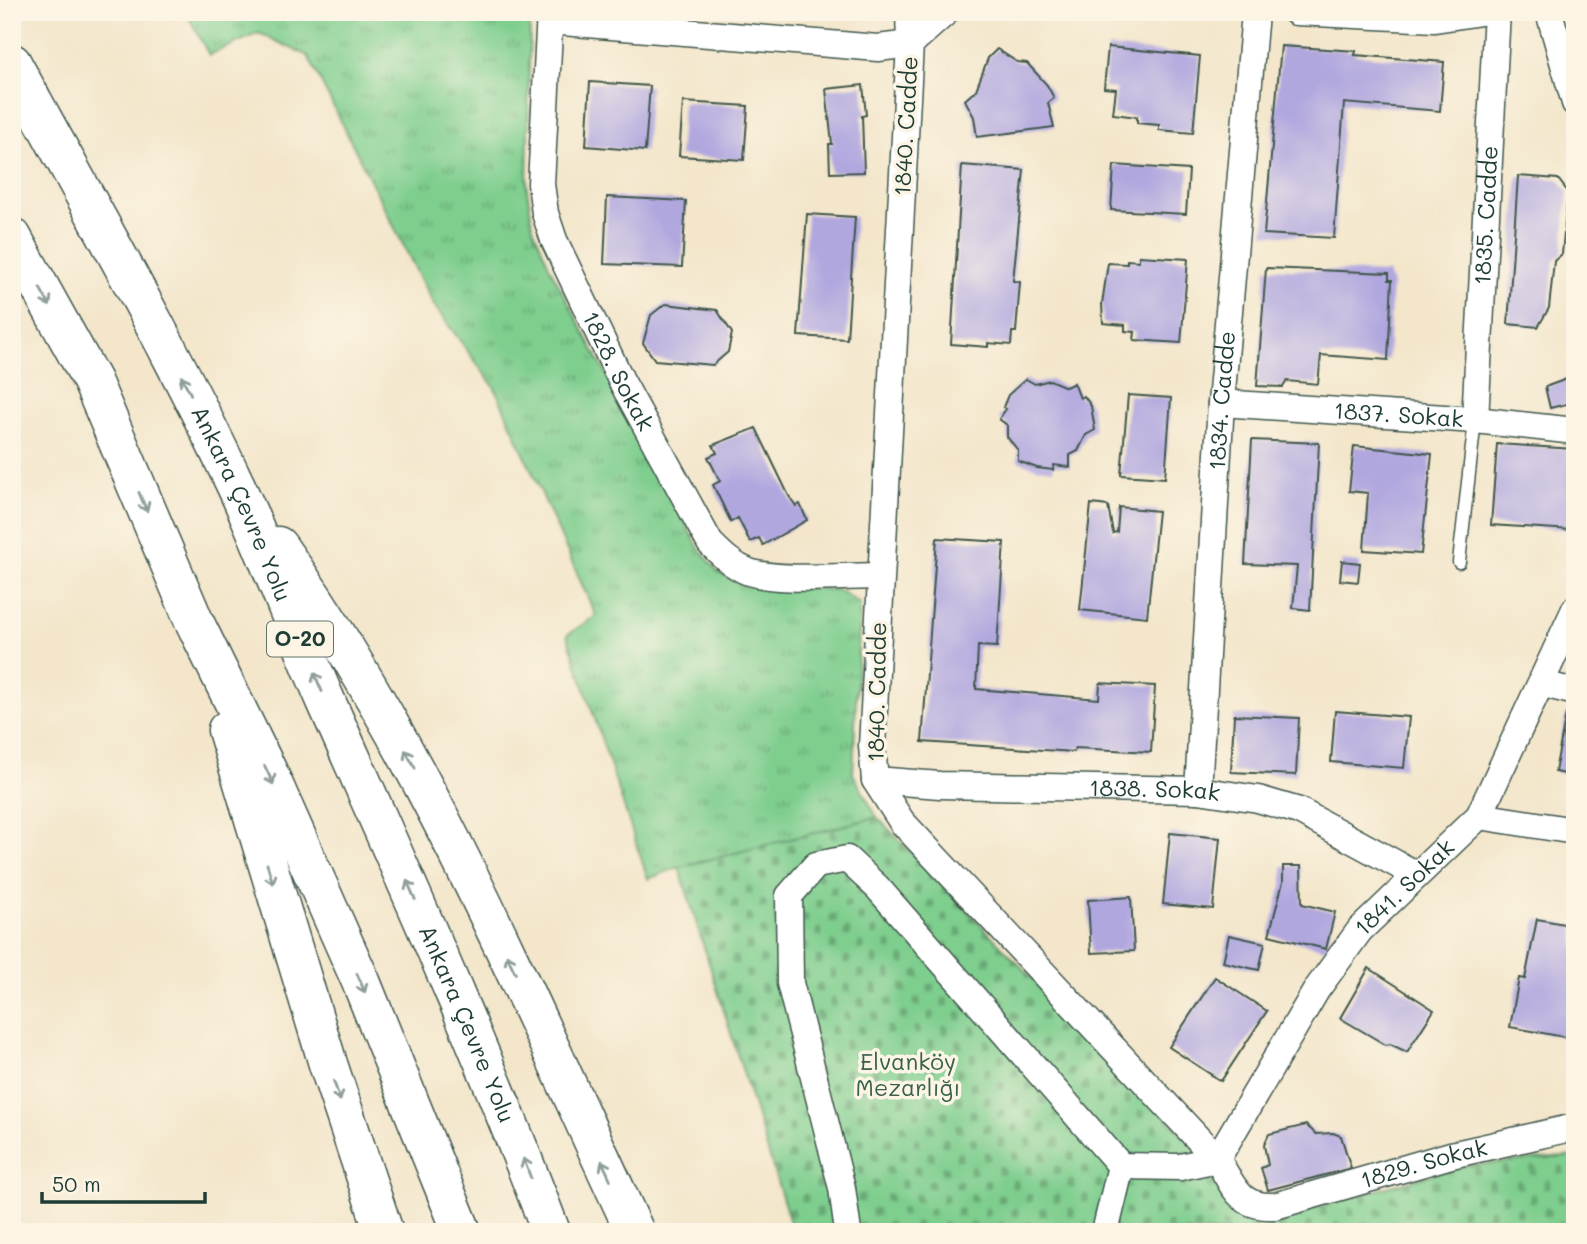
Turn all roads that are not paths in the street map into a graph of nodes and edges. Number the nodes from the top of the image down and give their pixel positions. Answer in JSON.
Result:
{"nodes":[{"id":1,"x":909,"y":12,"type":"edge"},
{"id":2,"x":946,"y":12,"type":"edge"},
{"id":3,"x":1246,"y":12,"type":"edge"},
{"id":4,"x":1278,"y":12,"type":"edge"},
{"id":5,"x":1296,"y":12,"type":"edge"},
{"id":6,"x":1482,"y":12,"type":"edge"},
{"id":7,"x":1497,"y":12,"type":"edge"},
{"id":8,"x":1549,"y":12,"type":"edge"},
{"id":9,"x":1255,"y":13,"type":"edge"},
{"id":10,"x":550,"y":17,"type":"edge"},
{"id":11,"x":910,"y":44,"type":"junction"},
{"id":12,"x":12,"y":63,"type":"edge"},
{"id":13,"x":1575,"y":103,"type":"edge"},
{"id":14,"x":12,"y":237,"type":"edge"},
{"id":15,"x":1222,"y":403,"type":"junction"},
{"id":16,"x":1475,"y":419,"type":"junction"},
{"id":17,"x":1575,"y":431,"type":"edge"},
{"id":18,"x":237,"y":488,"type":"junction"},
{"id":19,"x":1459,"y":562,"type":"dead end"},
{"id":20,"x":880,"y":576,"type":"junction"},
{"id":21,"x":1575,"y":609,"type":"edge"},
{"id":22,"x":194,"y":621,"type":"junction"},
{"id":23,"x":1543,"y":684,"type":"junction"},
{"id":24,"x":1575,"y":692,"type":"edge"},
{"id":25,"x":875,"y":780,"type":"junction"},
{"id":26,"x":1198,"y":790,"type":"junction"},
{"id":27,"x":1479,"y":816,"type":"junction"},
{"id":28,"x":1575,"y":831,"type":"edge"},
{"id":29,"x":1415,"y":874,"type":"junction"},
{"id":30,"x":1575,"y":1128,"type":"edge"},
{"id":31,"x":1217,"y":1159,"type":"junction"},
{"id":32,"x":1121,"y":1166,"type":"junction"},
{"id":33,"x":1275,"y":1206,"type":"joint"},
{"id":34,"x":384,"y":1232,"type":"edge"},
{"id":35,"x":463,"y":1232,"type":"edge"},
{"id":36,"x":551,"y":1232,"type":"edge"},
{"id":37,"x":635,"y":1232,"type":"edge"},
{"id":38,"x":848,"y":1232,"type":"edge"},
{"id":39,"x":1105,"y":1232,"type":"edge"}],
"edges":[{"from":1,"to":11,"type":"street","name":"1840. Cadde"},
{"from":2,"to":11,"type":"street"},
{"from":3,"to":9,"type":"street"},
{"from":4,"to":9,"type":"street"},
{"from":5,"to":6,"type":"street"},
{"from":7,"to":16,"type":"street","name":"1835. Cadde"},
{"from":8,"to":13,"type":"street"},
{"from":9,"to":15,"type":"street","name":"1834. Cadde"},
{"from":10,"to":11,"type":"street"},
{"from":10,"to":20,"type":"street","name":"1828. Sokak"},
{"from":11,"to":20,"type":"street","name":"1840. Cadde"},
{"from":18,"to":12,"type":"highway","name":"Ankara Çevre Yolu","number":"O-20","one_way":true},
{"from":14,"to":22,"type":"highway","one_way":true},
{"from":15,"to":16,"type":"street","name":"1837. Sokak"},
{"from":15,"to":26,"type":"street","name":"1834. Cadde"},
{"from":16,"to":17,"type":"street","name":"1837. Sokak"},
{"from":16,"to":19,"type":"lane"},
{"from":36,"to":18,"type":"highway","name":"Ankara Çevre Yolu","number":"O-20","one_way":true},
{"from":37,"to":18,"type":"highway","one_way":true},
{"from":20,"to":25,"type":"street","name":"1840. Cadde"},
{"from":21,"to":23,"type":"street","name":"1841. Sokak"},
{"from":22,"to":34,"type":"highway","one_way":true},
{"from":22,"to":35,"type":"highway","one_way":true},
{"from":23,"to":24,"type":"street"},
{"from":23,"to":27,"type":"street","name":"1841. Sokak"},
{"from":25,"to":26,"type":"street","name":"1838. Sokak"},
{"from":25,"to":31,"type":"street","name":"1840. Cadde"},
{"from":26,"to":29,"type":"street","name":"1838. Sokak"},
{"from":27,"to":28,"type":"street"},
{"from":27,"to":29,"type":"street","name":"1841. Sokak"},
{"from":29,"to":31,"type":"street","name":"1841. Sokak"},
{"from":30,"to":33,"type":"street","name":"1829. Sokak"},
{"from":31,"to":32,"type":"street"},
{"from":31,"to":33,"type":"street","name":"1840. Cadde"},
{"from":32,"to":38,"type":"street"},
{"from":32,"to":39,"type":"street"}]}
